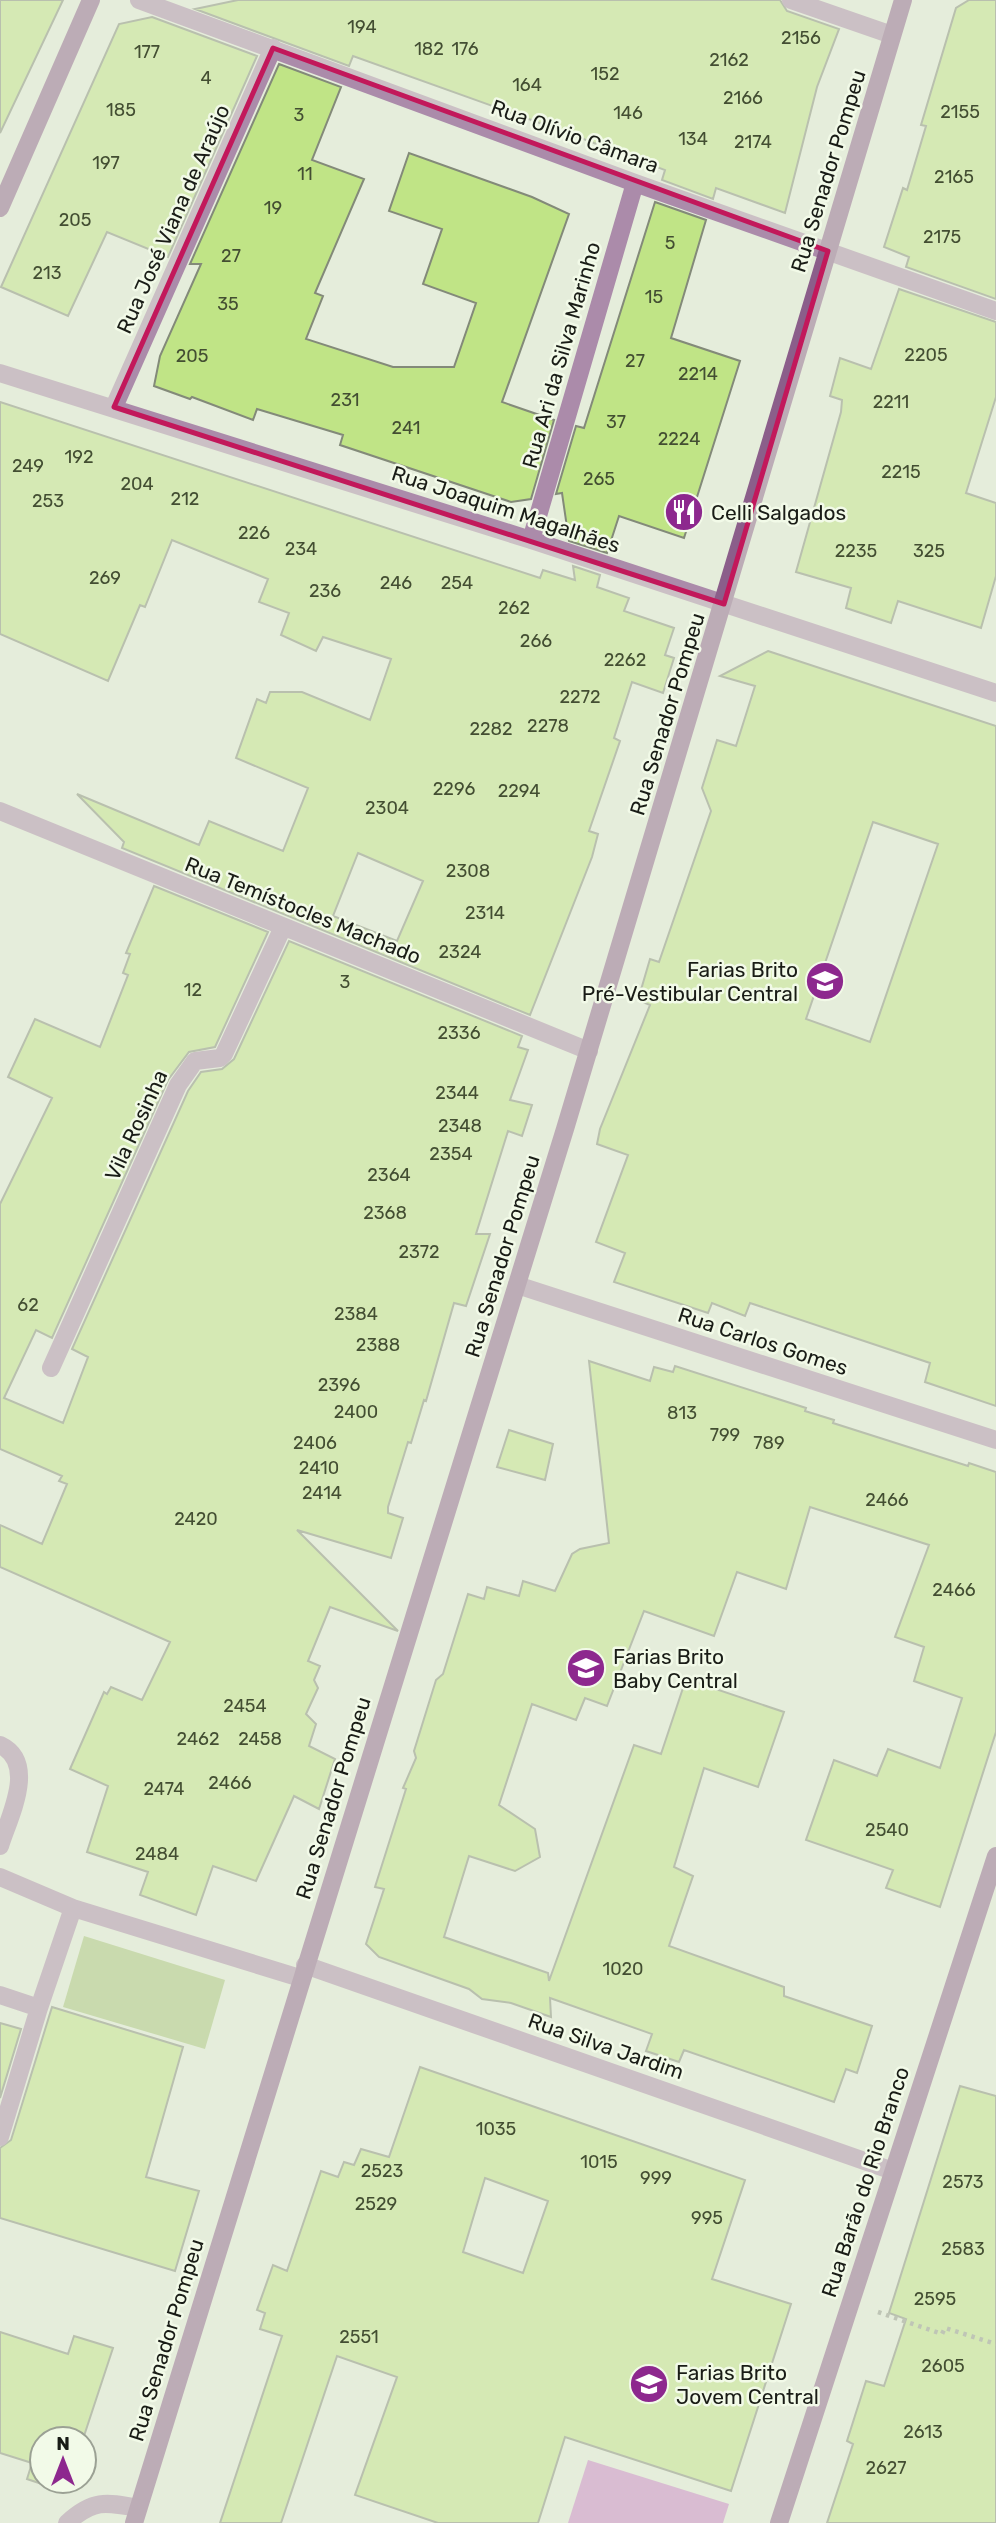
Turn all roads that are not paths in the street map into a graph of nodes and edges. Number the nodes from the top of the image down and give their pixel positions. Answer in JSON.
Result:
{"nodes":[{"id":1,"x":91,"y":0,"type":"edge"},
{"id":2,"x":139,"y":0,"type":"edge"},
{"id":3,"x":791,"y":0,"type":"edge"},
{"id":4,"x":903,"y":0,"type":"edge"},
{"id":5,"x":892,"y":35,"type":"junction"},
{"id":6,"x":273,"y":48,"type":"junction"},
{"id":7,"x":635,"y":183,"type":"junction"},
{"id":8,"x":0,"y":208,"type":"edge"},
{"id":9,"x":828,"y":251,"type":"junction"},
{"id":10,"x":996,"y":311,"type":"edge"},
{"id":11,"x":0,"y":373,"type":"edge"},
{"id":12,"x":114,"y":407,"type":"junction"},
{"id":13,"x":531,"y":540,"type":"junction"},
{"id":14,"x":724,"y":604,"type":"junction"},
{"id":15,"x":996,"y":692,"type":"edge"},
{"id":16,"x":0,"y":811,"type":"edge"},
{"id":17,"x":283,"y":926,"type":"junction"},
{"id":18,"x":589,"y":1051,"type":"junction"},
{"id":19,"x":517,"y":1285,"type":"junction"},
{"id":20,"x":51,"y":1367,"type":"dead end"},
{"id":21,"x":996,"y":1440,"type":"edge"},
{"id":22,"x":0,"y":1745,"type":"edge"},
{"id":23,"x":0,"y":1846,"type":"edge"},
{"id":24,"x":996,"y":1856,"type":"edge"},
{"id":25,"x":0,"y":1877,"type":"edge"},
{"id":26,"x":73,"y":1908,"type":"junction"},
{"id":27,"x":303,"y":1972,"type":"junction"},
{"id":28,"x":0,"y":1995,"type":"edge"},
{"id":29,"x":39,"y":2008,"type":"junction"},
{"id":30,"x":0,"y":2137,"type":"edge"},
{"id":31,"x":893,"y":2171,"type":"junction"},
{"id":32,"x":136,"y":2516,"type":"edge"},
{"id":33,"x":67,"y":2523,"type":"edge"},
{"id":34,"x":779,"y":2523,"type":"edge"}],
"edges":[{"from":1,"to":8,"type":"street"},
{"from":2,"to":6,"type":"street","name":"Rua Olívio Câmara"},
{"from":3,"to":5,"type":"street"},
{"from":4,"to":5,"type":"street","name":"Rua Senador Pompeu"},
{"from":5,"to":9,"type":"street","name":"Rua Senador Pompeu"},
{"from":6,"to":7,"type":"street","name":"Rua Olívio Câmara"},
{"from":6,"to":12,"type":"street","name":"Rua José Viana de Araújo"},
{"from":7,"to":9,"type":"street","name":"Rua Olívio Câmara"},
{"from":7,"to":13,"type":"street","name":"Rua Ari da Silva Marinho"},
{"from":9,"to":10,"type":"street","name":"Rua Olívio Câmara"},
{"from":9,"to":14,"type":"street","name":"Rua Senador Pompeu"},
{"from":11,"to":12,"type":"street","name":"Rua Joaquim Magalhães"},
{"from":12,"to":13,"type":"street","name":"Rua Joaquim Magalhães"},
{"from":13,"to":14,"type":"street","name":"Rua Joaquim Magalhães"},
{"from":14,"to":15,"type":"street","name":"Rua Joaquim Magalhães"},
{"from":14,"to":18,"type":"street","name":"Rua Senador Pompeu"},
{"from":16,"to":17,"type":"street","name":"Rua Temístocles Machado"},
{"from":17,"to":18,"type":"street","name":"Rua Temístocles Machado"},
{"from":17,"to":20,"type":"street","name":"Vila Rosinha"},
{"from":18,"to":19,"type":"street","name":"Rua Senador Pompeu"},
{"from":19,"to":21,"type":"street","name":"Rua Carlos Gomes"},
{"from":19,"to":27,"type":"street","name":"Rua Senador Pompeu"},
{"from":22,"to":23,"type":"street"},
{"from":24,"to":31,"type":"street","name":"Rua Barão do Rio Branco"},
{"from":25,"to":26,"type":"street","name":"Rua Silva Jardim"},
{"from":26,"to":27,"type":"street","name":"Rua Silva Jardim"},
{"from":26,"to":29,"type":"street"},
{"from":27,"to":31,"type":"street","name":"Rua Silva Jardim"},
{"from":27,"to":32,"type":"street","name":"Rua Senador Pompeu"},
{"from":28,"to":29,"type":"street"},
{"from":29,"to":30,"type":"street"},
{"from":31,"to":34,"type":"street","name":"Rua Barão do Rio Branco"},
{"from":32,"to":33,"type":"street"}]}
